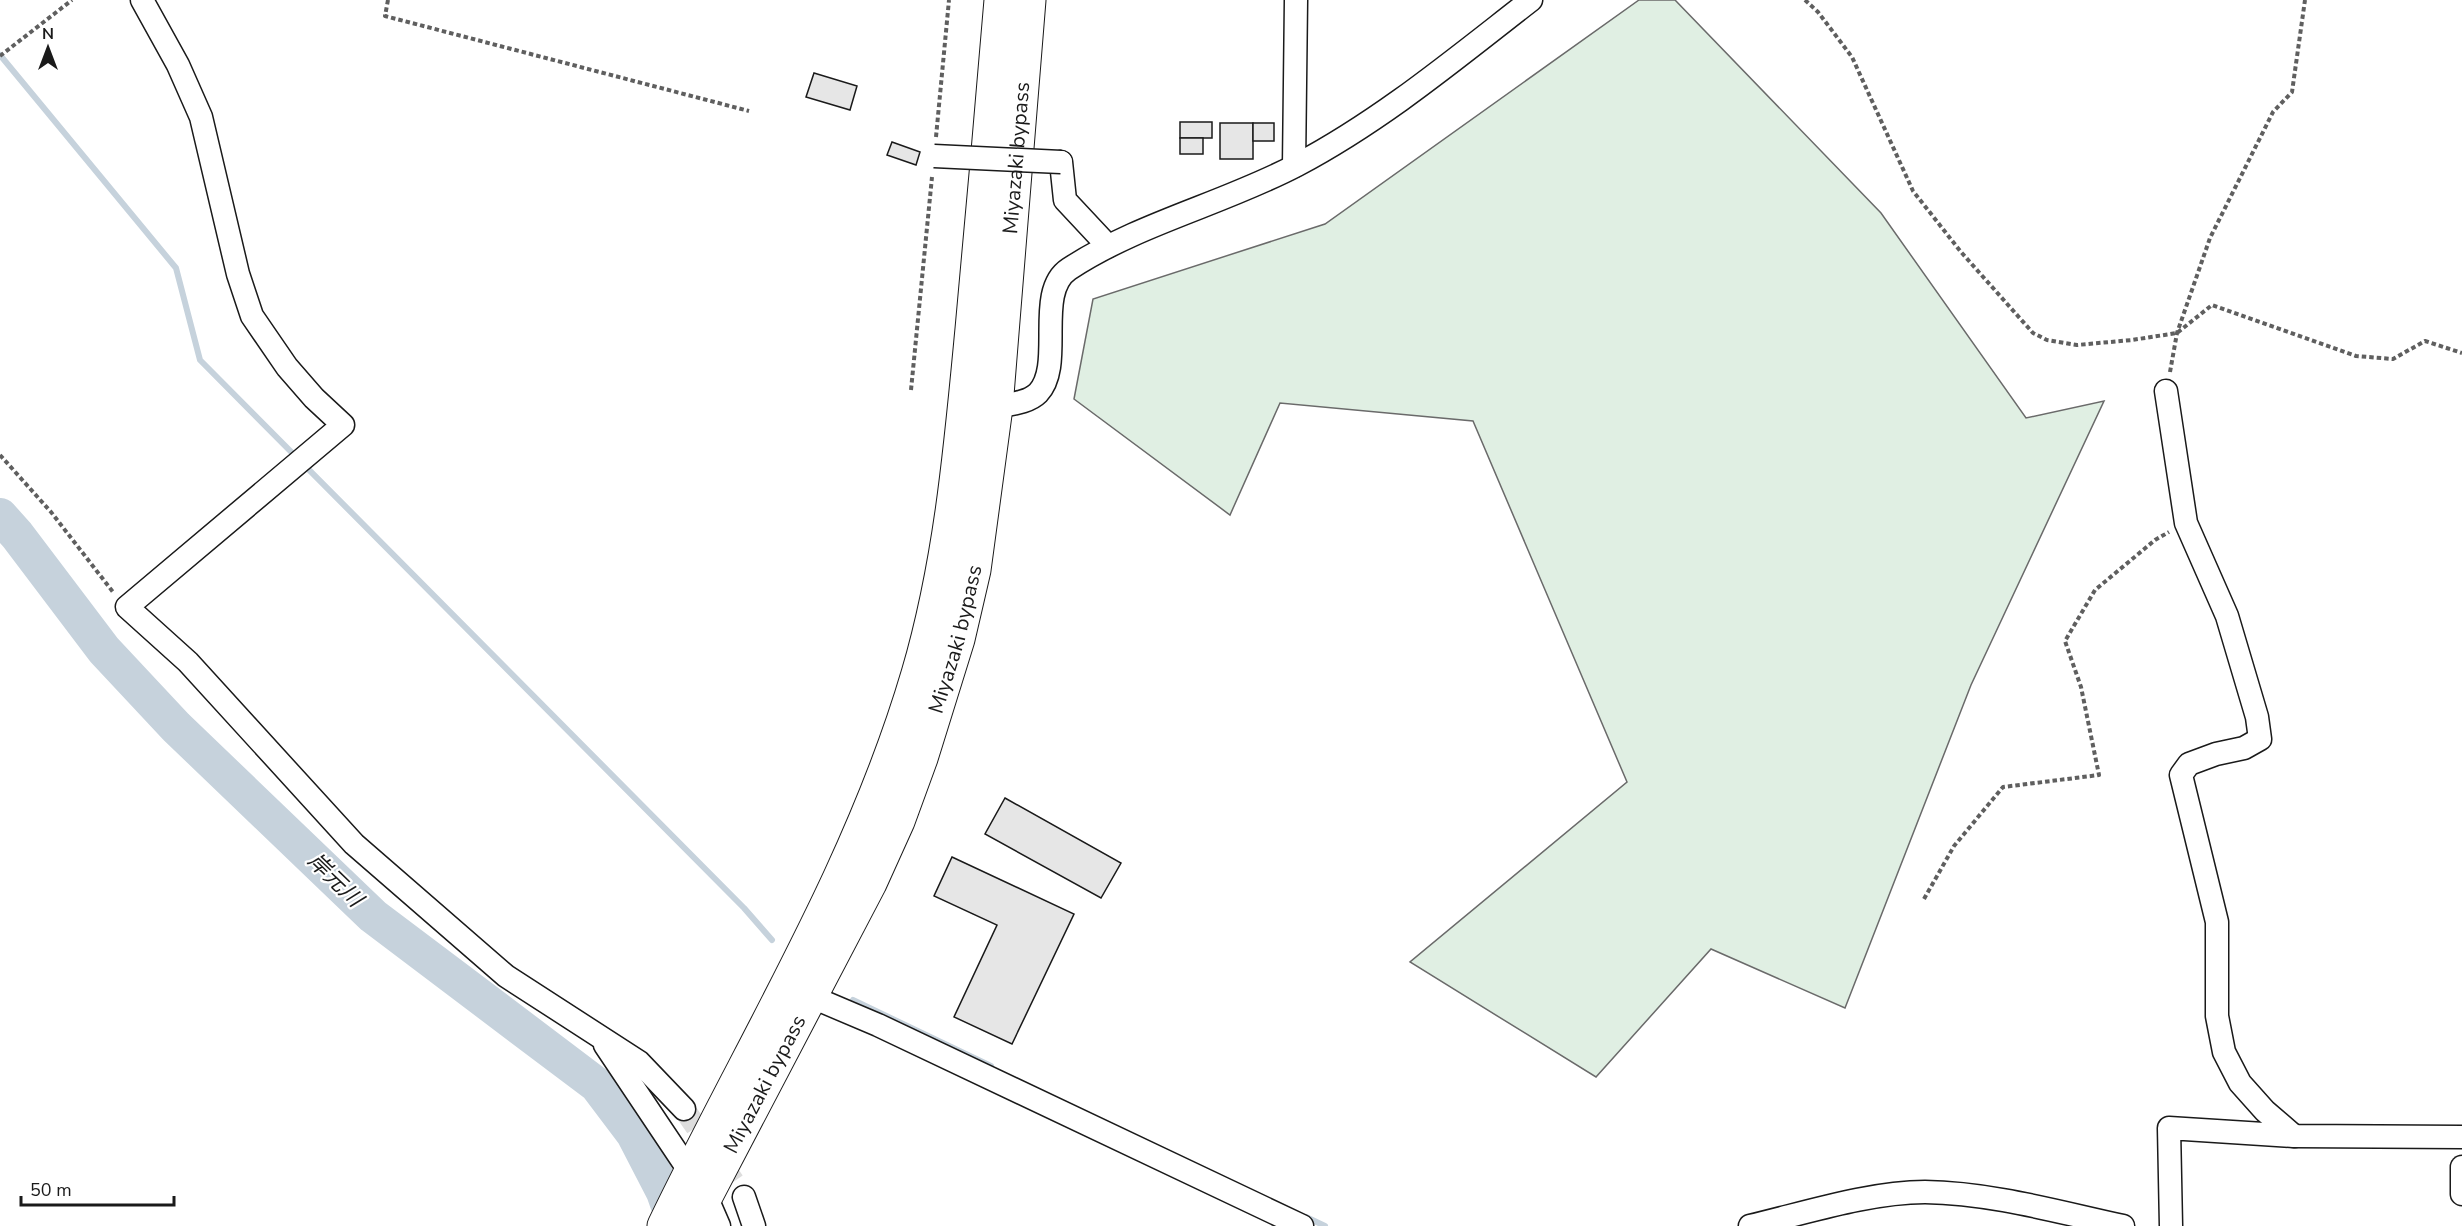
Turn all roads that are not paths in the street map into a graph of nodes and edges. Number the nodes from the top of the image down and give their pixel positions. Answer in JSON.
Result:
{"nodes":[{"id":1,"x":142,"y":0,"type":"edge"},
{"id":2,"x":1001,"y":0,"type":"edge"},
{"id":3,"x":1029,"y":0,"type":"edge"},
{"id":4,"x":1296,"y":0,"type":"edge"},
{"id":5,"x":1530,"y":0,"type":"edge"},
{"id":6,"x":934,"y":156,"type":"road end"},
{"id":7,"x":1294,"y":166,"type":"junction"},
{"id":8,"x":1108,"y":246,"type":"junction"},
{"id":9,"x":2166,"y":391,"type":"road end"},
{"id":10,"x":996,"y":407,"type":"junction"},
{"id":11,"x":800,"y":992,"type":"junction"},
{"id":12,"x":599,"y":1036,"type":"junction"},
{"id":13,"x":684,"y":1109,"type":"tunnel mouth"},
{"id":14,"x":2294,"y":1136,"type":"junction"},
{"id":15,"x":2462,"y":1137,"type":"edge"},
{"id":16,"x":2462,"y":1167,"type":"edge"},
{"id":17,"x":2462,"y":1194,"type":"edge"},
{"id":18,"x":744,"y":1197,"type":"tunnel mouth"},
{"id":19,"x":698,"y":1204,"type":"edge"},
{"id":20,"x":664,"y":1226,"type":"edge"},
{"id":21,"x":754,"y":1226,"type":"edge"},
{"id":22,"x":1302,"y":1226,"type":"edge"},
{"id":23,"x":1750,"y":1226,"type":"edge"},
{"id":24,"x":2123,"y":1226,"type":"edge"},
{"id":25,"x":2171,"y":1226,"type":"edge"}],
"edges":[{"from":1,"to":12,"type":"street"},
{"from":2,"to":11,"type":"highway","name":"Miyazaki bypass"},
{"from":3,"to":10,"type":"highway","name":"Miyazaki bypass"},
{"from":4,"to":7,"type":"street"},
{"from":5,"to":7,"type":"street"},
{"from":6,"to":8,"type":"street","bridge":true},
{"from":7,"to":8,"type":"street"},
{"from":8,"to":10,"type":"street"},
{"from":9,"to":14,"type":"street"},
{"from":10,"to":11,"type":"highway","name":"Miyazaki bypass"},
{"from":11,"to":19,"type":"highway","name":"Miyazaki bypass"},
{"from":11,"to":22,"type":"street"},
{"from":12,"to":13,"type":"street"},
{"from":12,"to":19,"type":"street"},
{"from":14,"to":15,"type":"street"},
{"from":14,"to":25,"type":"street"},
{"from":16,"to":17,"type":"street"},
{"from":18,"to":21,"type":"street"},
{"from":19,"to":20,"type":"highway","name":"Miyazaki bypass"},
{"from":23,"to":24,"type":"street"}]}
